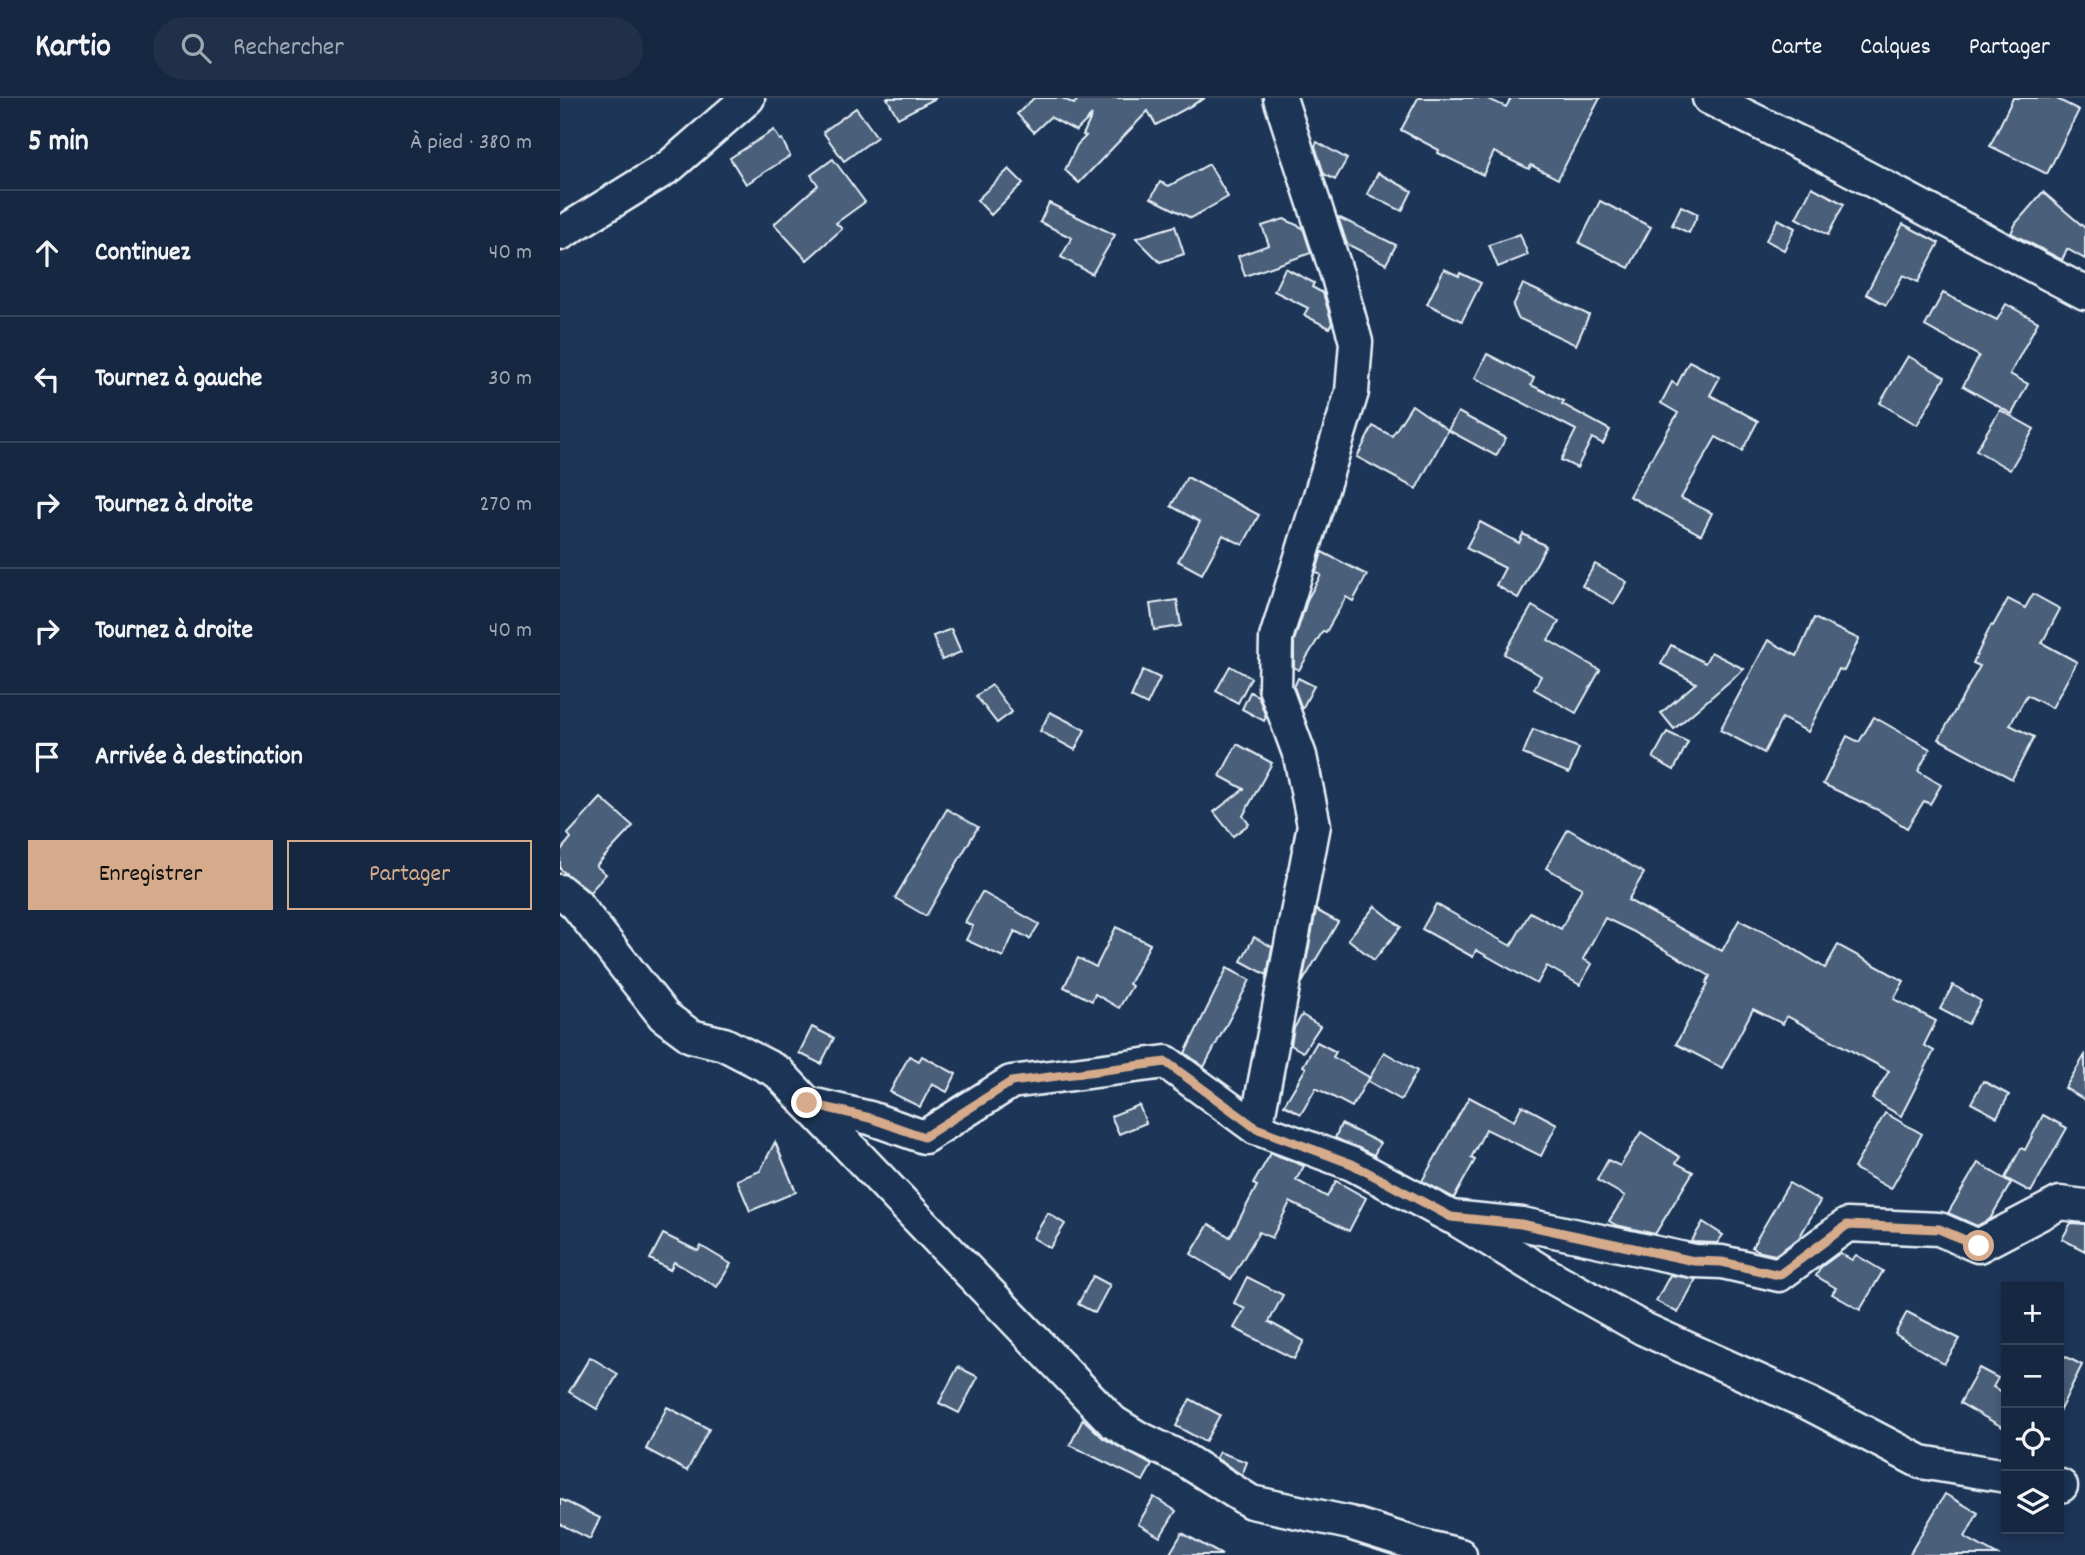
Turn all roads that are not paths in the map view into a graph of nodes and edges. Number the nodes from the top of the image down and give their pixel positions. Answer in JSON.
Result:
{"nodes":[{"id":1,"x":748,"y":98,"type":"edge"},
{"id":2,"x":1280,"y":98,"type":"edge"},
{"id":3,"x":1709,"y":98,"type":"edge"},
{"id":4,"x":560,"y":234,"type":"edge"},
{"id":5,"x":2085,"y":293,"type":"edge"},
{"id":6,"x":560,"y":891,"type":"edge"},
{"id":7,"x":807,"y":1103,"type":"junction"},
{"id":8,"x":1256,"y":1128,"type":"junction"},
{"id":9,"x":2085,"y":1206,"type":"edge"},
{"id":10,"x":1451,"y":1217,"type":"junction"},
{"id":11,"x":2001,"y":1475,"type":"edge"},
{"id":12,"x":1460,"y":1555,"type":"edge"}],
"edges":[{"from":1,"to":4,"type":"street"},
{"from":2,"to":8,"type":"street"},
{"from":3,"to":5,"type":"street"},
{"from":6,"to":7,"type":"street"},
{"from":7,"to":8,"type":"street"},
{"from":7,"to":12,"type":"street"},
{"from":8,"to":10,"type":"street"},
{"from":9,"to":10,"type":"street"},
{"from":10,"to":11,"type":"street"}]}
